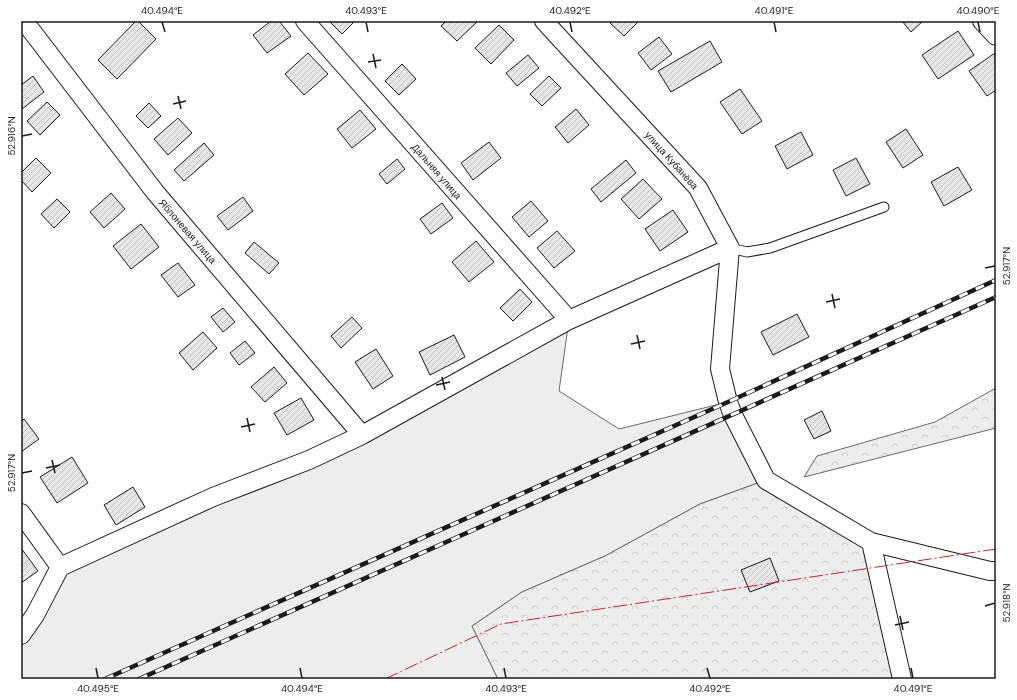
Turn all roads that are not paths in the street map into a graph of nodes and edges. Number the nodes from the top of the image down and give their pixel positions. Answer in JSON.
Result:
{"nodes":[{"id":1,"x":24,"y":21,"type":"edge"},
{"id":2,"x":305,"y":21,"type":"edge"},
{"id":3,"x":544,"y":21,"type":"edge"},
{"id":4,"x":982,"y":21,"type":"edge"},
{"id":5,"x":996,"y":36,"type":"edge"},
{"id":6,"x":884,"y":207,"type":"dead end"},
{"id":7,"x":730,"y":248,"type":"junction"},
{"id":8,"x":569,"y":320,"type":"junction"},
{"id":9,"x":362,"y":435,"type":"junction"},
{"id":10,"x":21,"y":513,"type":"edge"},
{"id":11,"x":871,"y":542,"type":"junction"},
{"id":12,"x":60,"y":567,"type":"junction"},
{"id":13,"x":996,"y":571,"type":"edge"},
{"id":14,"x":21,"y":635,"type":"edge"},
{"id":15,"x":902,"y":679,"type":"edge"}],
"edges":[{"from":1,"to":9,"type":"street","name":"Яблоневая улица"},
{"from":2,"to":8,"type":"street","name":"Дальняя улица"},
{"from":3,"to":7,"type":"street","name":"улица Кубанёва"},
{"from":4,"to":5,"type":"street"},
{"from":6,"to":7,"type":"lane"},
{"from":7,"to":8,"type":"street"},
{"from":7,"to":11,"type":"street"},
{"from":8,"to":9,"type":"street"},
{"from":9,"to":12,"type":"street"},
{"from":10,"to":12,"type":"street"},
{"from":11,"to":13,"type":"street"},
{"from":11,"to":15,"type":"street"},
{"from":12,"to":14,"type":"street"}]}
